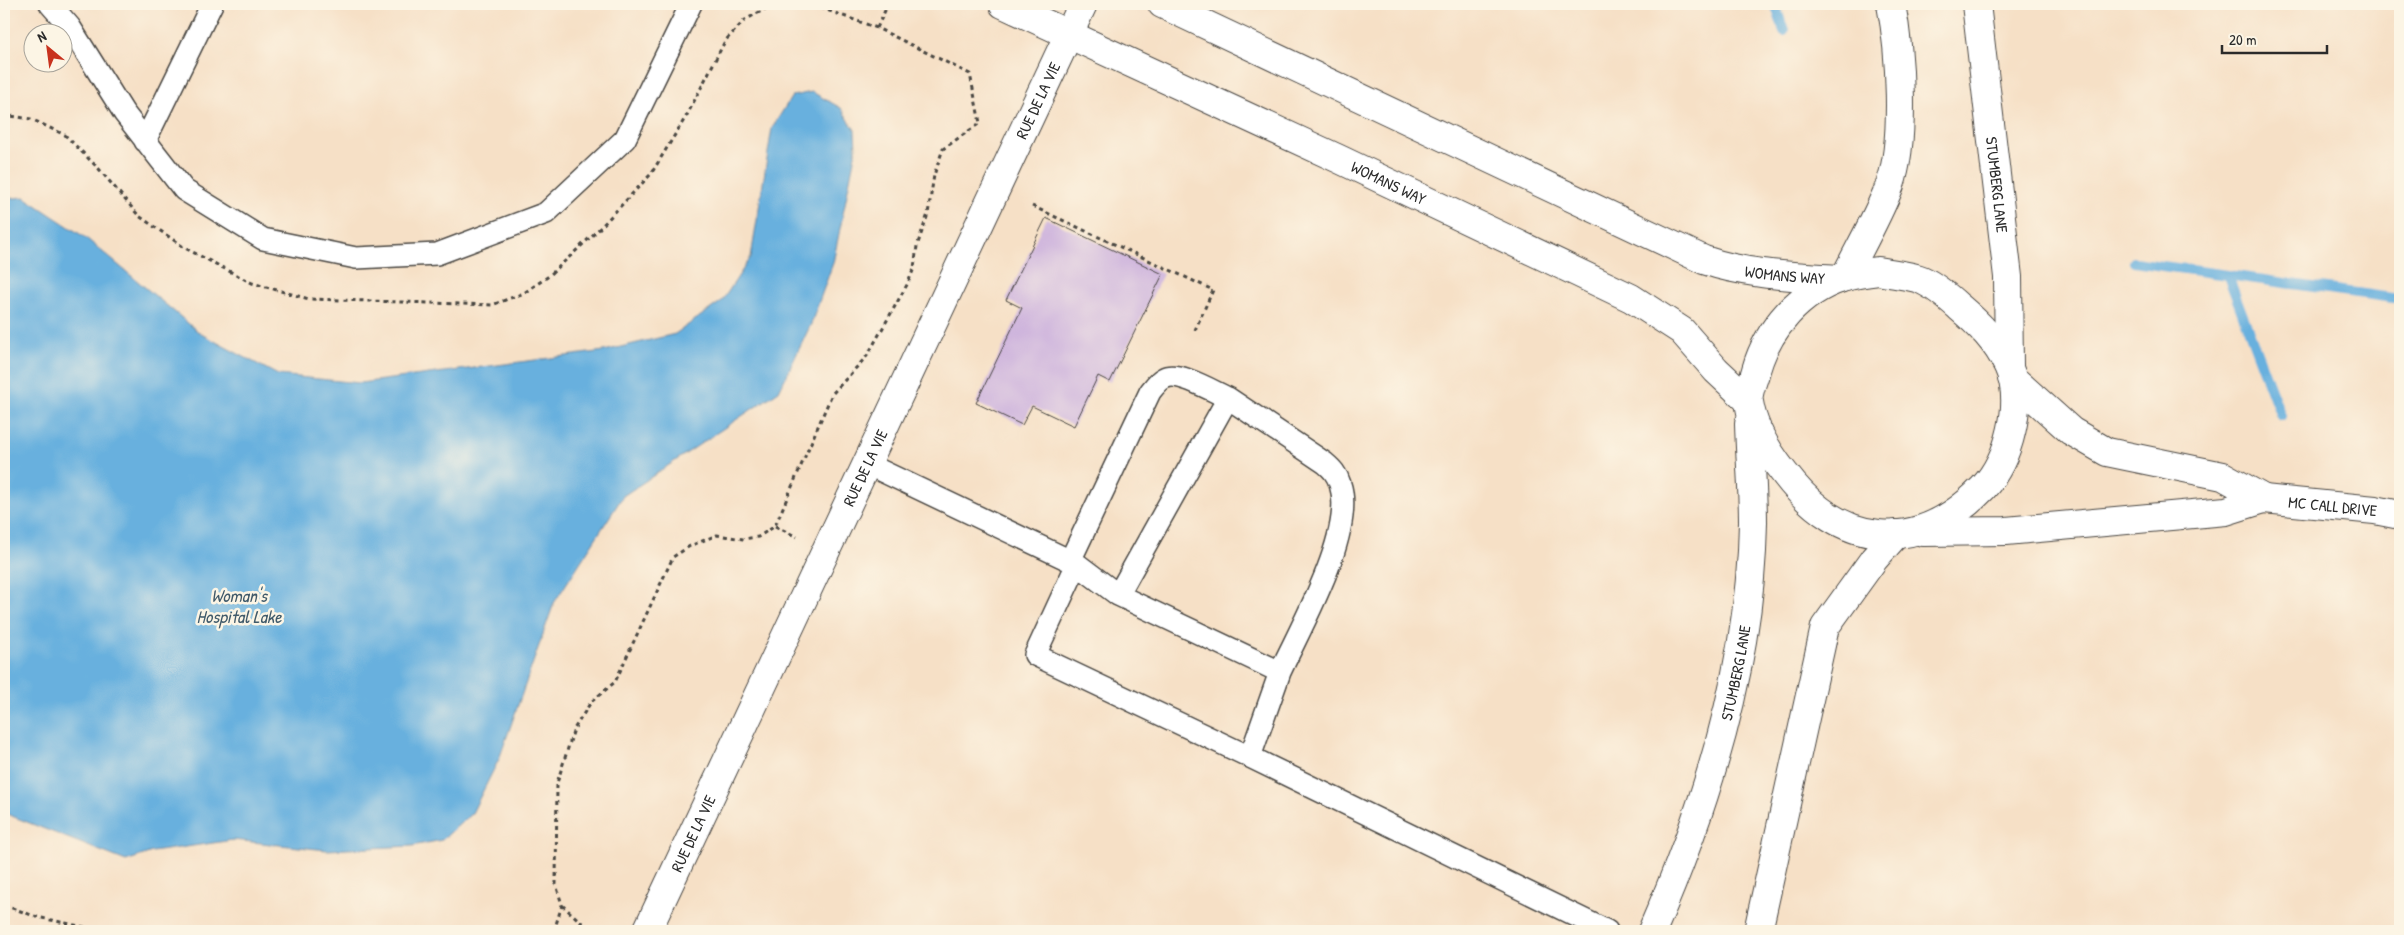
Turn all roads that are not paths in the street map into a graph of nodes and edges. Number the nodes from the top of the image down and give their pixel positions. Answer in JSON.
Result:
{"nodes":[{"id":1,"x":50,"y":4,"type":"edge"},
{"id":2,"x":212,"y":4,"type":"edge"},
{"id":3,"x":691,"y":4,"type":"edge"},
{"id":4,"x":1003,"y":4,"type":"edge"},
{"id":5,"x":1083,"y":4,"type":"edge"},
{"id":6,"x":1162,"y":4,"type":"edge"},
{"id":7,"x":1891,"y":4,"type":"edge"},
{"id":8,"x":1976,"y":4,"type":"edge"},
{"id":9,"x":1069,"y":33,"type":"junction"},
{"id":10,"x":145,"y":140,"type":"junction"},
{"id":11,"x":1842,"y":278,"type":"junction"},
{"id":12,"x":2010,"y":373,"type":"junction"},
{"id":13,"x":1228,"y":398,"type":"junction"},
{"id":14,"x":1748,"y":400,"type":"junction"},
{"id":15,"x":867,"y":464,"type":"junction"},
{"id":16,"x":2264,"y":498,"type":"junction"},
{"id":17,"x":2400,"y":514,"type":"edge"},
{"id":18,"x":1900,"y":533,"type":"junction"},
{"id":19,"x":1073,"y":562,"type":"junction"},
{"id":20,"x":1118,"y":595,"type":"junction"},
{"id":21,"x":1280,"y":672,"type":"junction"},
{"id":22,"x":1250,"y":757,"type":"junction"},
{"id":23,"x":647,"y":931,"type":"edge"},
{"id":24,"x":1607,"y":931,"type":"edge"},
{"id":25,"x":1652,"y":931,"type":"edge"},
{"id":26,"x":1758,"y":931,"type":"edge"}],
"edges":[{"from":1,"to":10,"type":"lane"},
{"from":2,"to":10,"type":"lane"},
{"from":3,"to":10,"type":"lane"},
{"from":4,"to":9,"type":"main road","name":"WOMANS WAY"},
{"from":5,"to":9,"type":"main road","name":"RUE DE LA VIE"},
{"from":6,"to":11,"type":"main road","name":"WOMANS WAY"},
{"from":7,"to":11,"type":"main road"},
{"from":8,"to":12,"type":"main road","name":"STUMBERG LANE"},
{"from":9,"to":14,"type":"main road","name":"WOMANS WAY"},
{"from":9,"to":15,"type":"main road","name":"RUE DE LA VIE"},
{"from":11,"to":12,"type":"main road"},
{"from":11,"to":14,"type":"main road","name":"STUMBERG LANE"},
{"from":12,"to":16,"type":"main road"},
{"from":12,"to":18,"type":"main road","name":"STUMBERG LANE"},
{"from":13,"to":19,"type":"lane"},
{"from":13,"to":20,"type":"lane"},
{"from":13,"to":21,"type":"lane"},
{"from":14,"to":18,"type":"main road"},
{"from":14,"to":25,"type":"main road","name":"STUMBERG LANE"},
{"from":15,"to":19,"type":"lane"},
{"from":15,"to":23,"type":"main road","name":"RUE DE LA VIE"},
{"from":16,"to":17,"type":"main road","name":"MC CALL DRIVE"},
{"from":16,"to":18,"type":"main road"},
{"from":18,"to":26,"type":"main road"},
{"from":19,"to":20,"type":"lane"},
{"from":19,"to":22,"type":"lane"},
{"from":20,"to":21,"type":"lane"},
{"from":21,"to":22,"type":"lane"},
{"from":22,"to":24,"type":"lane"}]}
